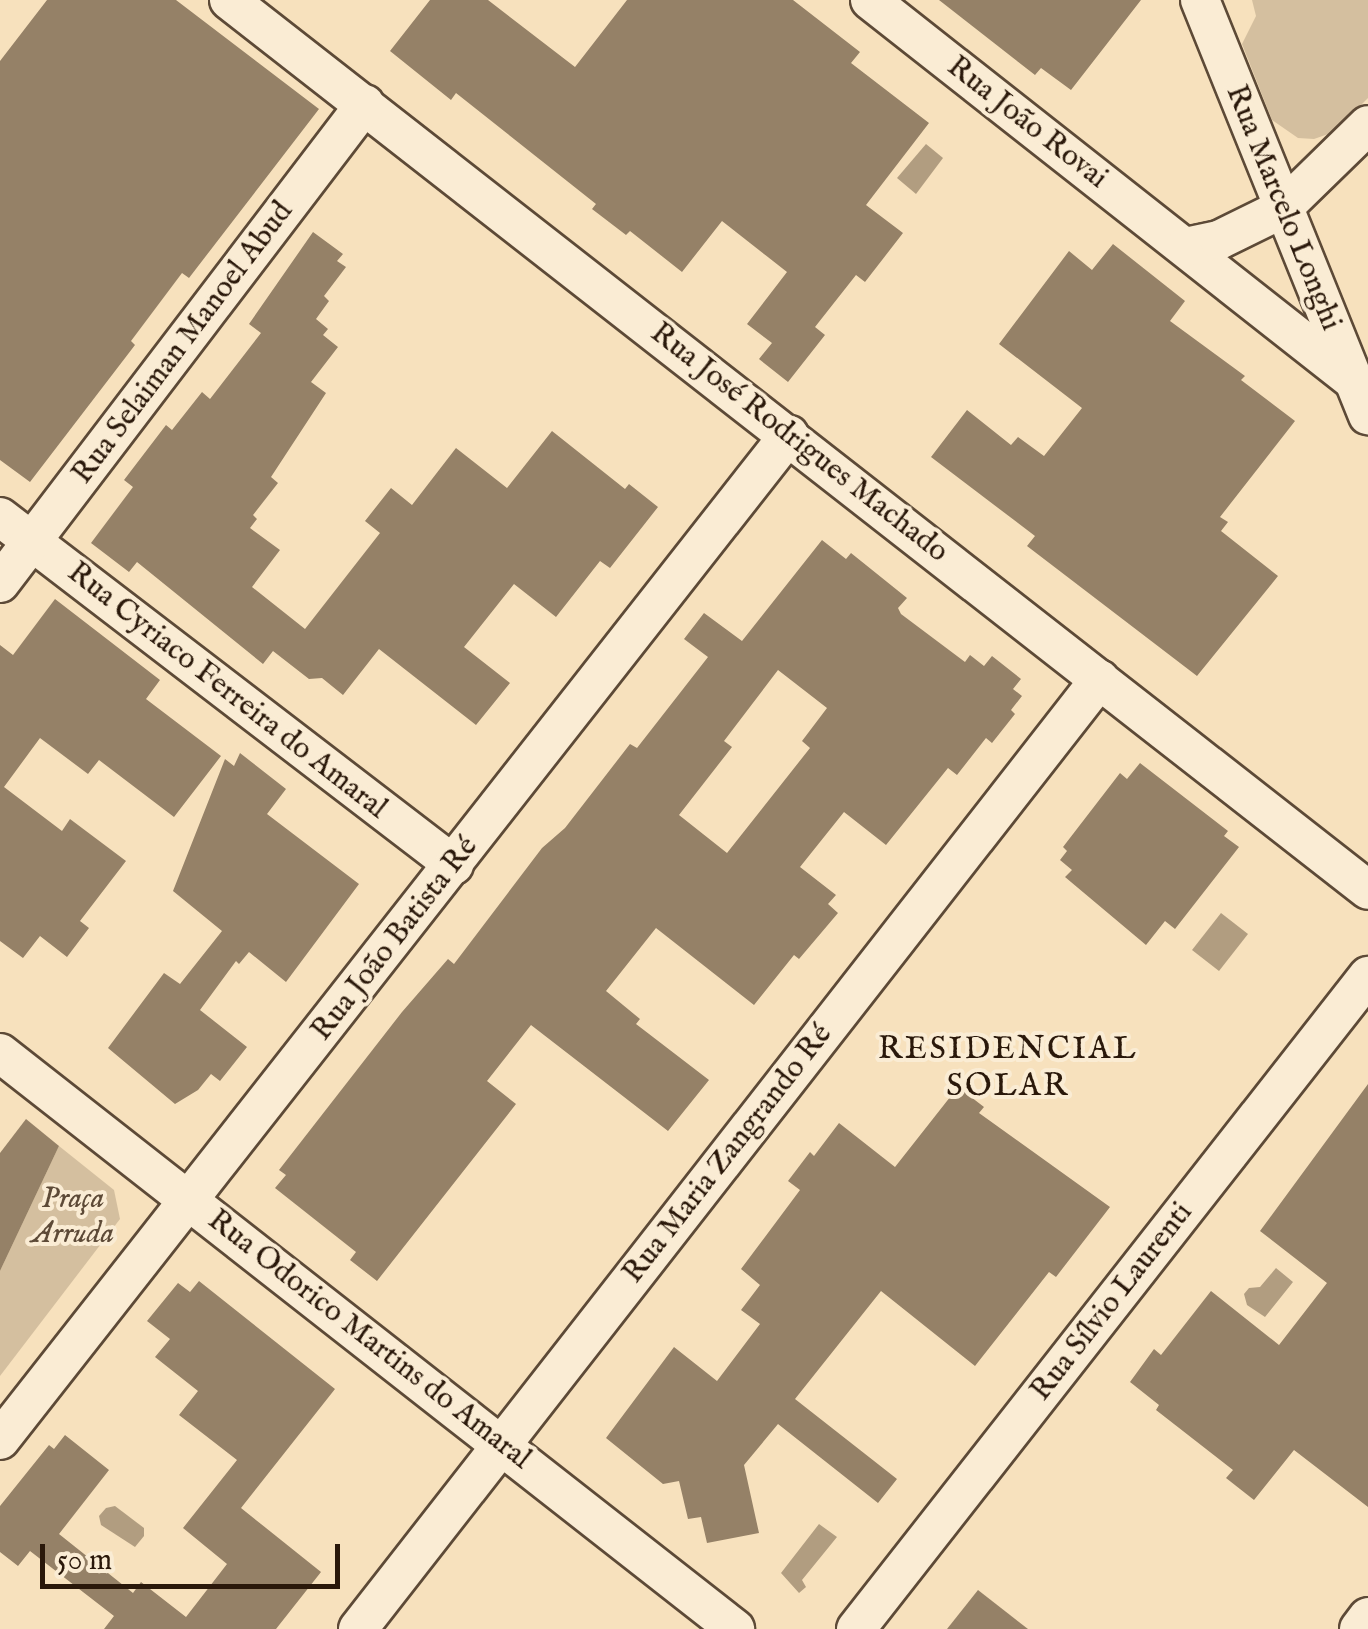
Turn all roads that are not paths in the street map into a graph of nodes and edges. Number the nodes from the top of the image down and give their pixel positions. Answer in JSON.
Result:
{"nodes":[{"id":1,"x":228,"y":0,"type":"edge"},
{"id":2,"x":870,"y":0,"type":"edge"},
{"id":3,"x":1200,"y":0,"type":"edge"},
{"id":4,"x":365,"y":104,"type":"junction"},
{"id":5,"x":1368,"y":125,"type":"edge"},
{"id":6,"x":1282,"y":209,"type":"junction"},
{"id":7,"x":1185,"y":247,"type":"junction"},
{"id":8,"x":1361,"y":398,"type":"edge"},
{"id":9,"x":789,"y":436,"type":"junction"},
{"id":10,"x":0,"y":517,"type":"edge"},
{"id":11,"x":32,"y":541,"type":"junction"},
{"id":12,"x":0,"y":583,"type":"edge"},
{"id":13,"x":1100,"y":679,"type":"junction"},
{"id":14,"x":454,"y":865,"type":"junction"},
{"id":15,"x":1368,"y":890,"type":"edge"},
{"id":16,"x":1368,"y":976,"type":"edge"},
{"id":17,"x":0,"y":1053,"type":"edge"},
{"id":18,"x":190,"y":1199,"type":"junction"},
{"id":19,"x":0,"y":1440,"type":"edge"},
{"id":20,"x":502,"y":1444,"type":"junction"},
{"id":21,"x":1368,"y":1617,"type":"edge"},
{"id":22,"x":358,"y":1629,"type":"edge"},
{"id":23,"x":735,"y":1629,"type":"edge"},
{"id":24,"x":856,"y":1629,"type":"edge"},
{"id":25,"x":1359,"y":1629,"type":"edge"}],
"edges":[{"from":1,"to":4,"type":"street","name":"Rua José Rodrigues Machado"},
{"from":2,"to":7,"type":"street","name":"Rua João Rovai"},
{"from":3,"to":6,"type":"street","name":"Rua Marcelo Longhi"},
{"from":4,"to":9,"type":"street","name":"Rua José Rodrigues Machado"},
{"from":4,"to":11,"type":"street","name":"Rua Selaiman Manoel Abud"},
{"from":5,"to":6,"type":"street"},
{"from":6,"to":7,"type":"street"},
{"from":6,"to":8,"type":"street","name":"Rua Marcelo Longhi"},
{"from":7,"to":8,"type":"street","name":"Rua João Rovai"},
{"from":9,"to":13,"type":"street","name":"Rua José Rodrigues Machado"},
{"from":9,"to":14,"type":"street","name":"Rua João Batista Ré"},
{"from":10,"to":11,"type":"street","name":"Rua Cyriaco Ferreira do Amaral"},
{"from":11,"to":12,"type":"street","name":"Rua Selaiman Manoel Abud"},
{"from":11,"to":14,"type":"street","name":"Rua Cyriaco Ferreira do Amaral"},
{"from":13,"to":15,"type":"street","name":"Rua José Rodrigues Machado"},
{"from":13,"to":20,"type":"street","name":"Rua Maria Zangrando Ré"},
{"from":14,"to":18,"type":"street","name":"Rua João Batista Ré"},
{"from":16,"to":24,"type":"street","name":"Rua Sílvio Laurenti"},
{"from":17,"to":18,"type":"street","name":"Rua Odorico Martins do Amaral"},
{"from":18,"to":19,"type":"street","name":"Rua João Batista Ré"},
{"from":18,"to":20,"type":"street","name":"Rua Odorico Martins do Amaral"},
{"from":20,"to":22,"type":"street","name":"Rua Maria Zangrando Ré"},
{"from":20,"to":23,"type":"street","name":"Rua Odorico Martins do Amaral"},
{"from":21,"to":25,"type":"street"}]}
